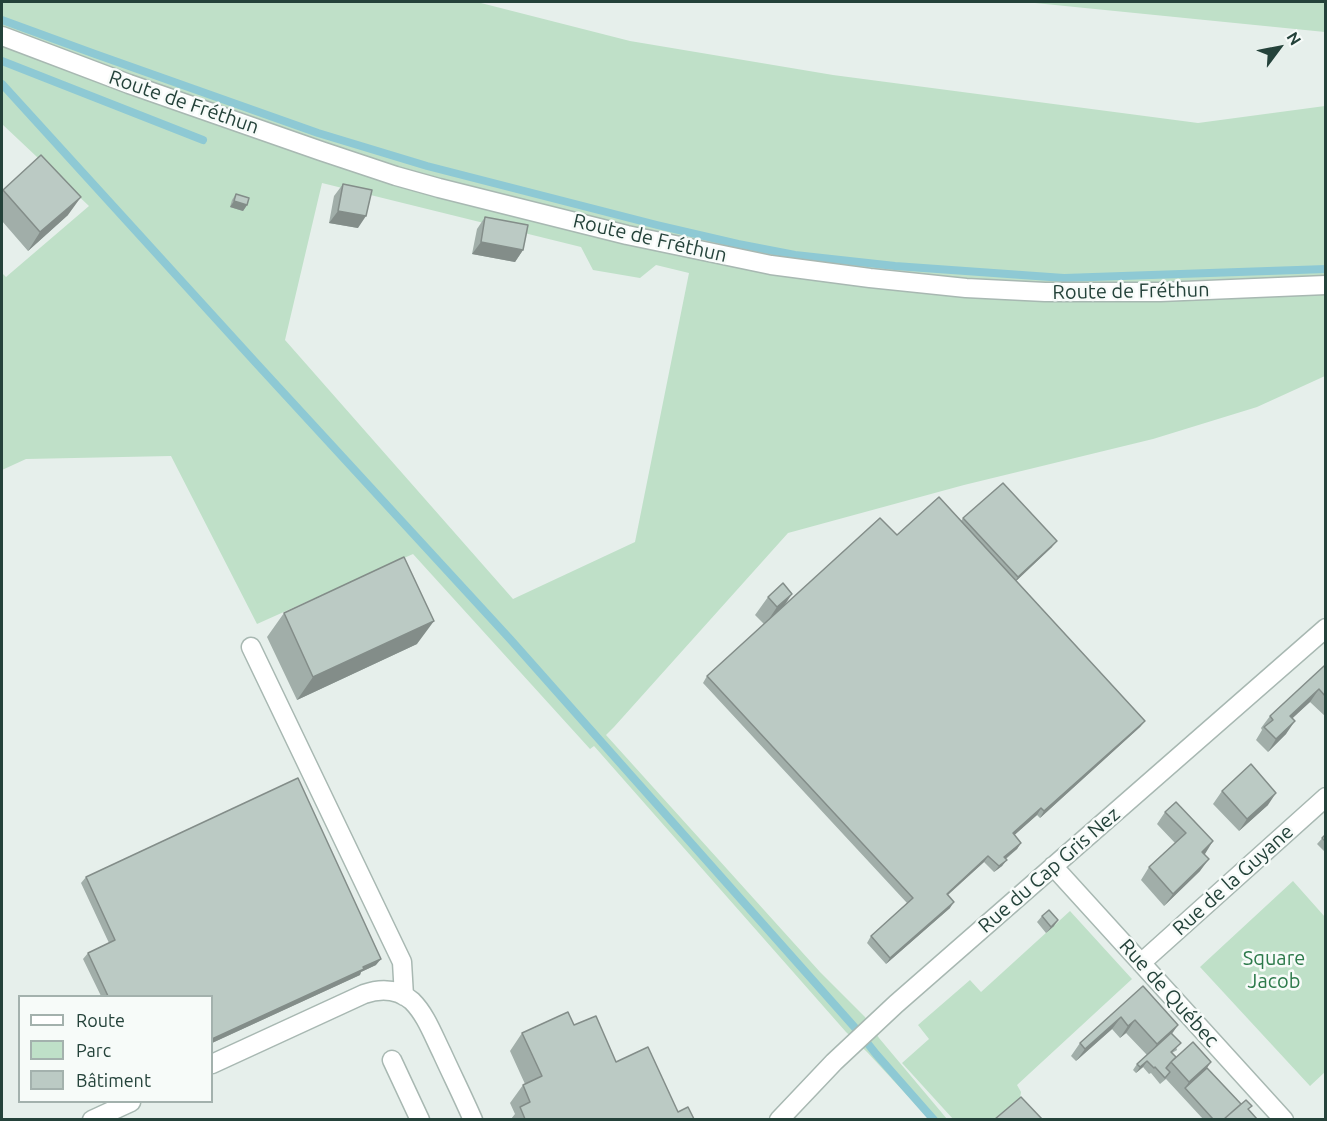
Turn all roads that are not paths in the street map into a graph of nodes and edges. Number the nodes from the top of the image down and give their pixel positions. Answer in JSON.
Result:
{"nodes":[{"id":1,"x":2,"y":36,"type":"edge"},
{"id":2,"x":1326,"y":285,"type":"edge"},
{"id":3,"x":1326,"y":628,"type":"edge"},
{"id":4,"x":251,"y":647,"type":"dead end"},
{"id":5,"x":1326,"y":797,"type":"edge"},
{"id":6,"x":1053,"y":866,"type":"junction"},
{"id":7,"x":1141,"y":963,"type":"junction"},
{"id":8,"x":404,"y":996,"type":"junction"},
{"id":9,"x":392,"y":1060,"type":"dead end"},
{"id":10,"x":213,"y":1065,"type":"edge"},
{"id":11,"x":127,"y":1103,"type":"edge"},
{"id":12,"x":92,"y":1119,"type":"edge"},
{"id":13,"x":420,"y":1119,"type":"edge"},
{"id":14,"x":473,"y":1119,"type":"edge"},
{"id":15,"x":779,"y":1119,"type":"edge"},
{"id":16,"x":1284,"y":1119,"type":"edge"}],
"edges":[{"from":1,"to":2,"type":"street","name":"Route de Fréthun"},
{"from":3,"to":6,"type":"street","name":"Rue du Cap Gris Nez"},
{"from":4,"to":8,"type":"street"},
{"from":5,"to":7,"type":"street","name":"Rue de la Guyane"},
{"from":6,"to":7,"type":"street","name":"Rue de Québec"},
{"from":6,"to":15,"type":"street","name":"Rue du Cap Gris Nez"},
{"from":7,"to":16,"type":"street","name":"Rue de Québec"},
{"from":8,"to":10,"type":"street"},
{"from":8,"to":14,"type":"street"},
{"from":9,"to":13,"type":"street"},
{"from":11,"to":12,"type":"street"}]}
